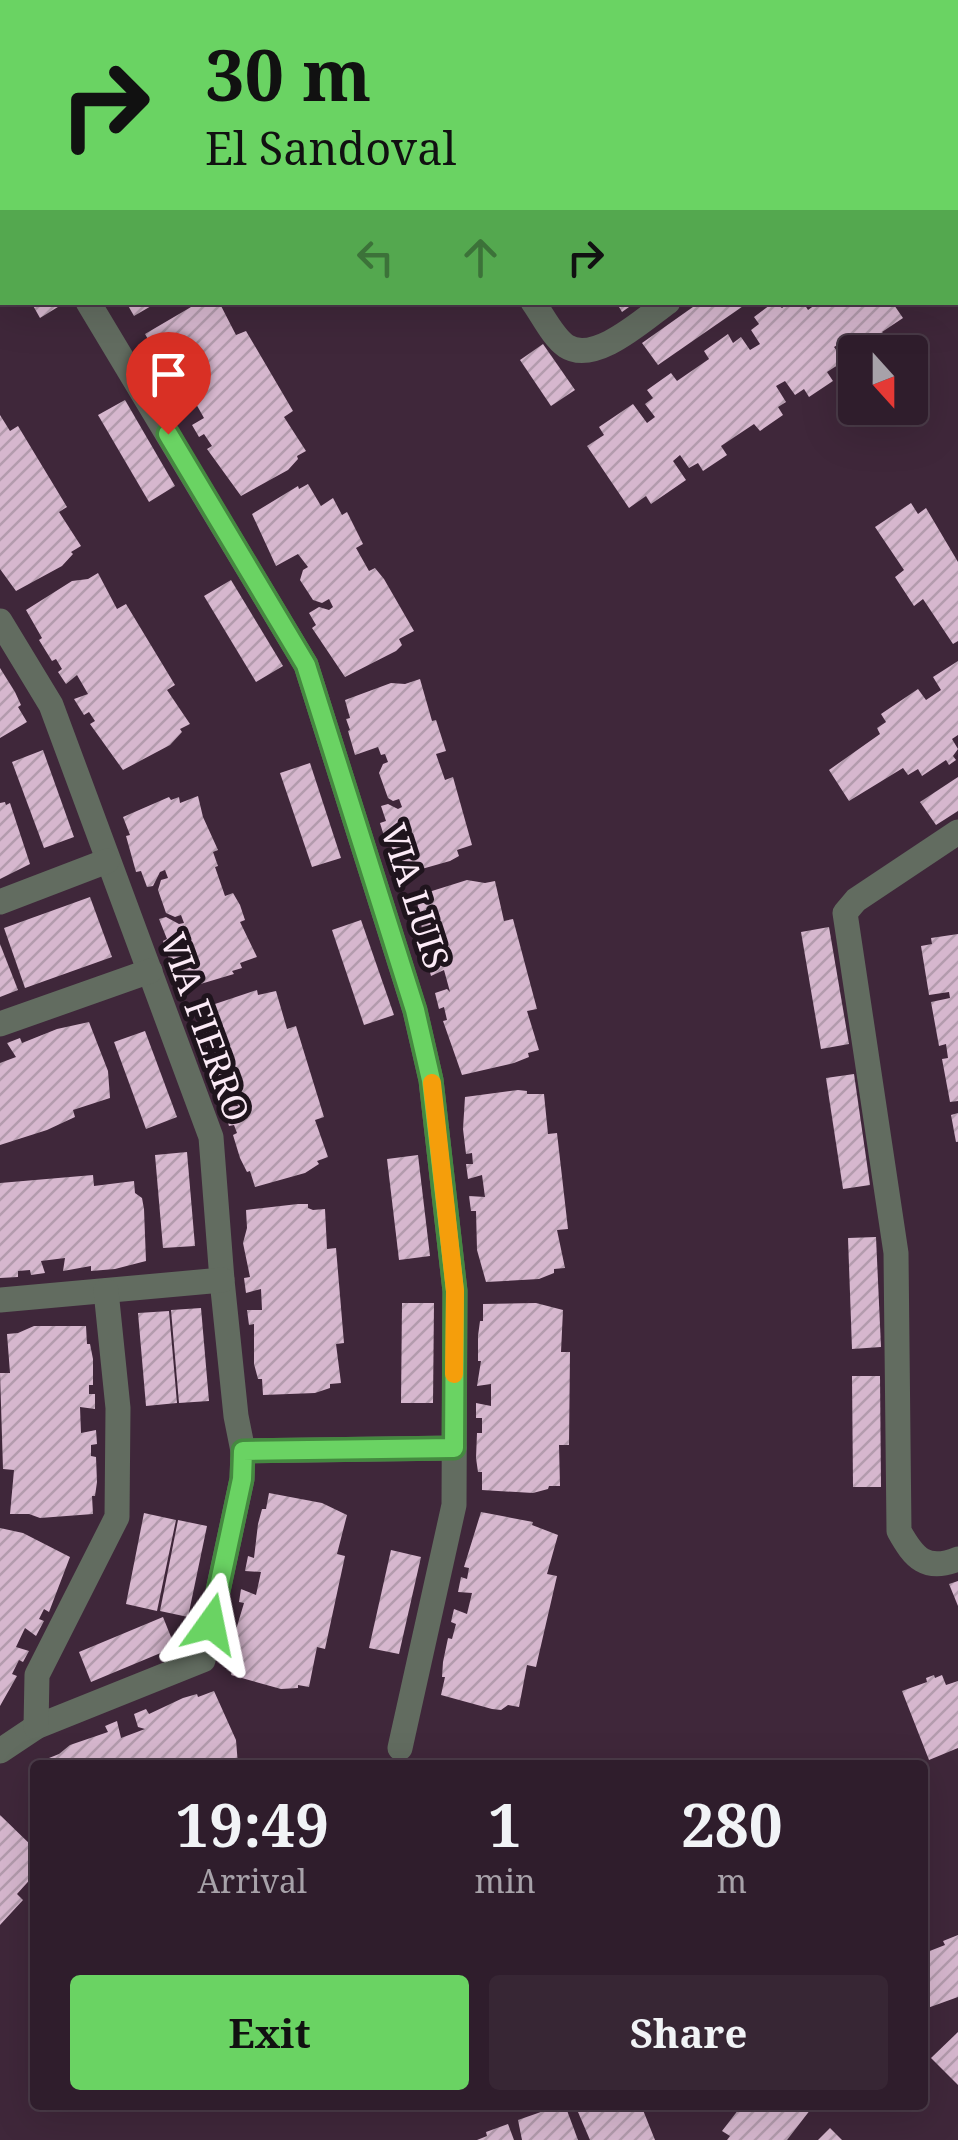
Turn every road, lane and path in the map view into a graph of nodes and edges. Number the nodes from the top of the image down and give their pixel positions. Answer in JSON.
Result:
{"nodes":[{"id":1,"x":90,"y":305,"type":"edge"},
{"id":2,"x":535,"y":305,"type":"edge"},
{"id":3,"x":664,"y":305,"type":"edge"},
{"id":4,"x":0,"y":621,"type":"edge"},
{"id":5,"x":958,"y":832,"type":"edge"},
{"id":6,"x":107,"y":861,"type":"junction"},
{"id":7,"x":0,"y":902,"type":"edge"},
{"id":8,"x":150,"y":971,"type":"junction"},
{"id":9,"x":0,"y":1024,"type":"edge"},
{"id":10,"x":222,"y":1280,"type":"junction"},
{"id":11,"x":106,"y":1291,"type":"junction"},
{"id":12,"x":0,"y":1300,"type":"edge"},
{"id":13,"x":454,"y":1448,"type":"junction"},
{"id":14,"x":243,"y":1451,"type":"junction"},
{"id":15,"x":958,"y":1559,"type":"edge"},
{"id":16,"x":36,"y":1727,"type":"junction"},
{"id":17,"x":400,"y":1748,"type":"dead end"},
{"id":18,"x":0,"y":1750,"type":"edge"}],
"edges":[{"from":1,"to":13,"type":"street","name":"VIA LUIS"},
{"from":2,"to":3,"type":"street"},
{"from":4,"to":6,"type":"street","name":"VIA FIERRO"},
{"from":5,"to":15,"type":"street"},
{"from":6,"to":7,"type":"street"},
{"from":6,"to":8,"type":"street","name":"VIA FIERRO"},
{"from":8,"to":9,"type":"street"},
{"from":8,"to":10,"type":"street","name":"VIA FIERRO"},
{"from":10,"to":11,"type":"street"},
{"from":10,"to":14,"type":"street","name":"VIA FIERRO"},
{"from":11,"to":12,"type":"street"},
{"from":11,"to":16,"type":"street"},
{"from":13,"to":14,"type":"street"},
{"from":13,"to":17,"type":"street","name":"VIA LUIS"},
{"from":14,"to":16,"type":"street","name":"VIA FIERRO"},
{"from":16,"to":18,"type":"street"}]}
